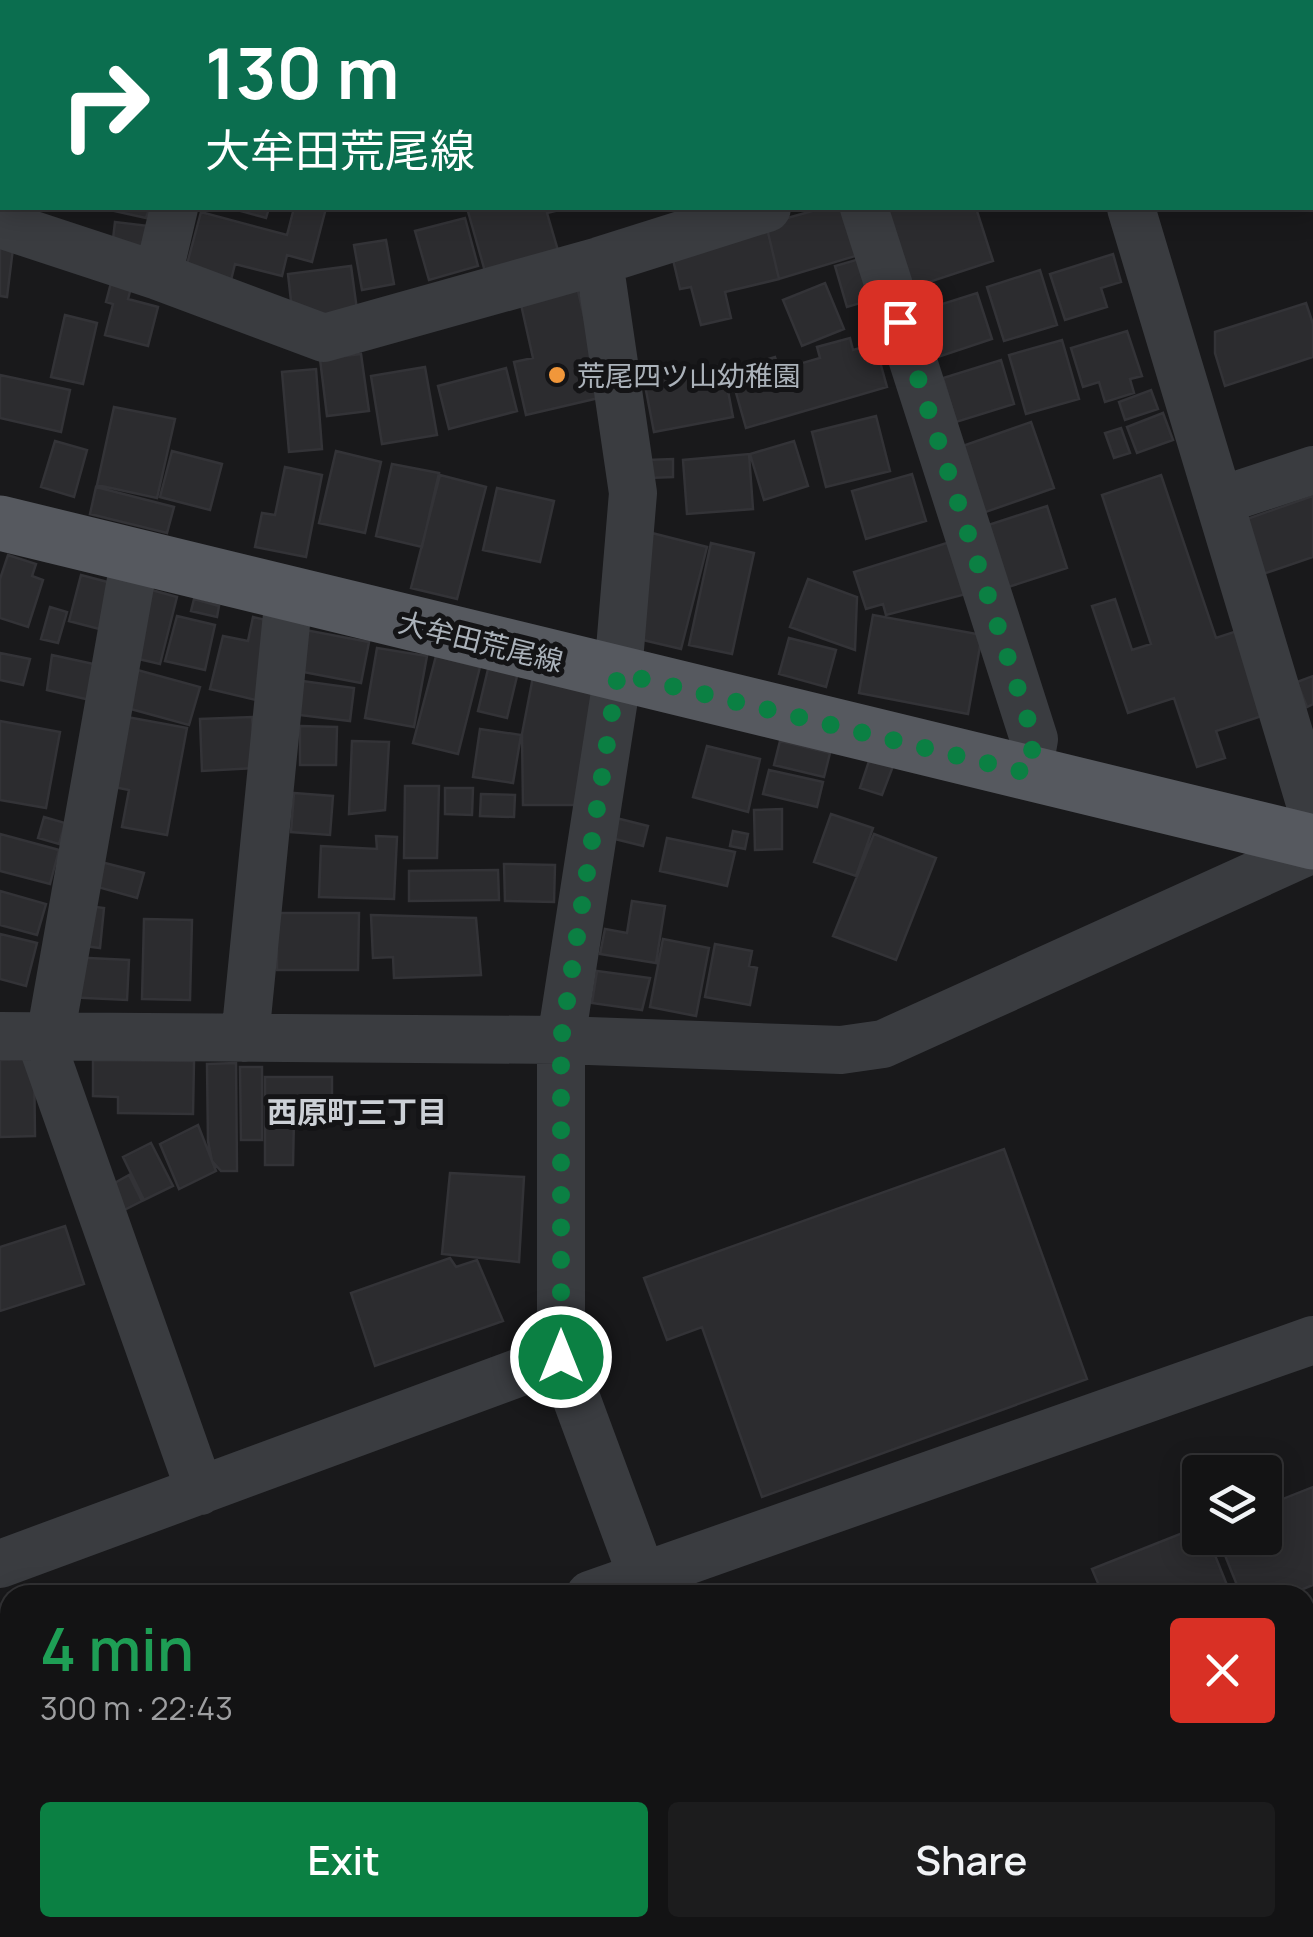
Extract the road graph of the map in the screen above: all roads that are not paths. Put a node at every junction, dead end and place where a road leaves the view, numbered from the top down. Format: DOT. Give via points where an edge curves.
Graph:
graph roads {
  1 [pos="174,210"];
  2 [pos="761,210"];
  3 [pos="865,210"];
  4 [pos="1132,210"];
  5 [pos="0,224"];
  6 [pos="599,261"];
  7 [pos="158,276"];
  8 [pos="1313,470"];
  9 [pos="1220,502"];
  10 [pos="0,523"];
  11 [pos="136,557"];
  12 [pos="289,594"];
  13 [pos="618,673"];
  14 [pos="1028,773"];
  15 [pos="1313,813"];
  16 [pos="1313,845"];
  17 [pos="30,1037"];
  18 [pos="245,1038"];
  19 [pos="561,1040"];
  20 [pos="1313,1340"];
  21 [pos="561,1357"];
  22 [pos="200,1491"];
  23 [pos="0,1564"];
  24 [pos="642,1576"];
  25 [pos="617,1585"];
  1 -- 7 [label="street"];
  2 -- 6 [label="street"];
  3 -- 14 [label="street" via="1034,739"];
  4 -- 9 [label="street"];
  5 -- 7 [label="street"];
  6 -- 7 [label="street" via="324,338"];
  6 -- 13 [label="street" via="633,493"];
  8 -- 9 [label="street"];
  9 -- 15 [label="street"];
  10 -- 11 [label="main road, 大牟田荒尾線"];
  11 -- 12 [label="main road, 大牟田荒尾線"];
  11 -- 17 [label="street"];
  12 -- 13 [label="main road, 大牟田荒尾線"];
  12 -- 18 [label="street"];
  13 -- 14 [label="main road, 大牟田荒尾線"];
  13 -- 19 [label="street"];
  14 -- 16 [label="main road, 大牟田荒尾線"];
  16 -- 19 [label="street" via="883,1044 841,1050"];
  17 -- 18 [label="street"];
  17 -- 22 [label="street"];
  18 -- 19 [label="street"];
  19 -- 21 [label="street"];
  20 -- 24 [label="street"];
  21 -- 22 [label="street"];
  21 -- 24 [label="street"];
  22 -- 23 [label="street"];
  24 -- 25 [label="street"];
}
